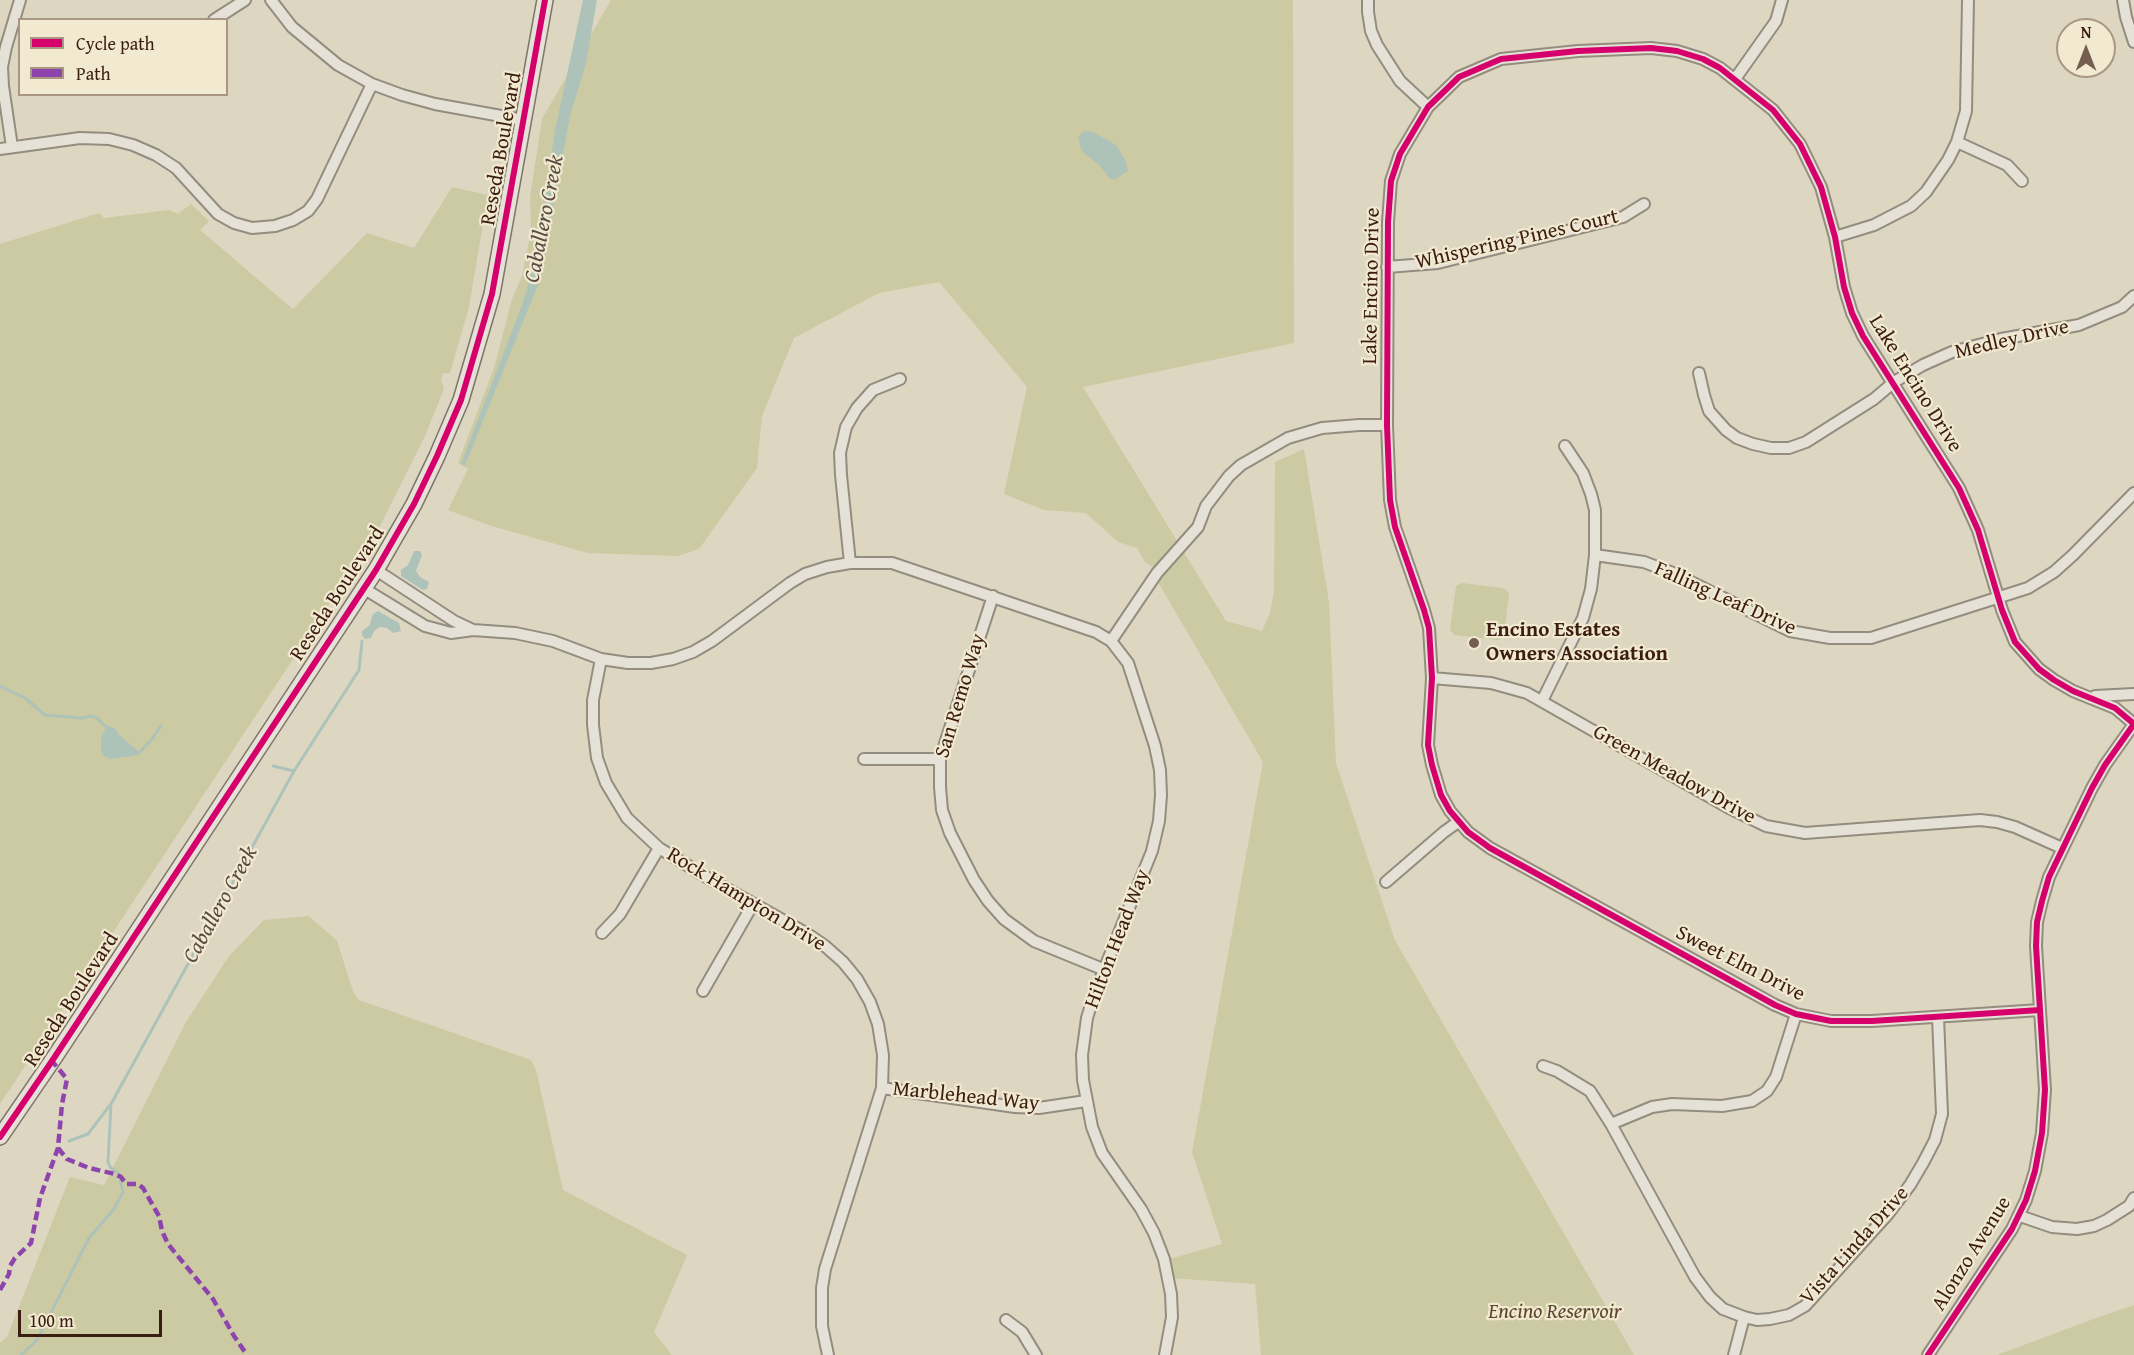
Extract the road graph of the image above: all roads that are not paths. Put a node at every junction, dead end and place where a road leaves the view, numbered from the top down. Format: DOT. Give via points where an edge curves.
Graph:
graph roads {
  1 [pos="20,0"];
  2 [pos="244,0"];
  3 [pos="271,0"];
  4 [pos="545,0"];
  5 [pos="1368,0"];
  6 [pos="1782,0"];
  7 [pos="1968,0"];
  8 [pos="2123,0"];
  9 [pos="217,18"];
  10 [pos="2134,42"];
  11 [pos="1735,79"];
  12 [pos="372,84"];
  13 [pos="1428,107"];
  14 [pos="523,120"];
  15 [pos="1957,141"];
  16 [pos="12,147"];
  17 [pos="0,149"];
  18 [pos="2022,181"];
  19 [pos="1644,204"];
  20 [pos="1835,237"];
  21 [pos="1387,267"];
  22 [pos="2134,296"];
  23 [pos="1700,373"];
  24 [pos="900,379"];
  25 [pos="1894,382"];
  26 [pos="1387,425"];
  27 [pos="1565,446"];
  28 [pos="2134,493"];
  29 [pos="1595,555"];
  30 [pos="850,563"];
  31 [pos="376,570"];
  32 [pos="363,588"];
  33 [pos="993,596"];
  34 [pos="1998,598"];
  35 [pos="473,630"];
  36 [pos="1111,641"];
  37 [pos="602,659"];
  38 [pos="1432,678"];
  39 [pos="2134,694"];
  40 [pos="2086,695"];
  41 [pos="1542,701"];
  42 [pos="2134,724"];
  43 [pos="864,759"];
  44 [pos="940,759"];
  45 [pos="1458,822"];
  46 [pos="659,848"];
  47 [pos="2062,848"];
  48 [pos="1386,882"];
  49 [pos="753,904"];
  50 [pos="602,933"];
  51 [pos="1104,970"];
  52 [pos="703,991"];
  53 [pos="2040,1010"];
  54 [pos="1796,1014"];
  55 [pos="1938,1017"];
  56 [pos="1543,1066"];
  57 [pos="882,1088"];
  58 [pos="1086,1101"];
  59 [pos="1611,1124"];
  60 [pos="0,1137"];
  61 [pos="2134,1198"];
  62 [pos="2020,1216"];
  63 [pos="1744,1317"];
  64 [pos="1006,1320"];
  65 [pos="828,1355"];
  66 [pos="1036,1355"];
  67 [pos="1165,1355"];
  68 [pos="1734,1355"];
  69 [pos="1928,1355"];
  1 -- 16 [label="street" via="3,67"];
  2 -- 9 [label="street"];
  3 -- 12 [label="street" via="292,27 338,65"];
  4 -- 14 [label="main road, Reseda Boulevard"];
  5 -- 13 [label="street" via="1371,31 1377,45 1400,81"];
  6 -- 11 [label="street" via="1776,21"];
  7 -- 15 [label="street" via="1966,111"];
  8 -- 10 [label="street"];
  11 -- 13 [label="street, Lake Encino Drive" via="1711,64 1677,51 1578,51 1501,59 1459,77"];
  11 -- 20 [label="street, Lake Encino Drive" via="1773,110 1800,144 1821,187"];
  12 -- 14 [label="street" via="435,104"];
  12 -- 16 [label="street" via="317,199 308,211 275,226 252,228 218,214 176,168 133,145 80,138"];
  13 -- 21 [label="street, Lake Encino Drive" via="1400,154 1391,182"];
  14 -- 31 [label="main road, Reseda Boulevard" via="492,294 464,389 414,504"];
  15 -- 18 [label="street" via="2007,165"];
  15 -- 20 [label="street" via="1932,184 1911,207 1874,225"];
  16 -- 17 [label="street"];
  19 -- 21 [label="street, Whispering Pines Court" via="1623,218 1438,263"];
  20 -- 25 [label="street, Lake Encino Drive" via="1852,313"];
  21 -- 26 [label="street, Lake Encino Drive"];
  22 -- 25 [label="street, Medley Drive" via="2122,307 2079,326 1963,349"];
  23 -- 25 [label="street, Medley Drive" via="1709,411 1726,430 1737,438 1771,448 1789,448 1806,442"];
  24 -- 30 [label="street" via="873,390 846,427 840,453"];
  25 -- 34 [label="street, Lake Encino Drive" via="1959,488 1978,530"];
  26 -- 36 [label="street" via="1322,428 1288,438 1229,476 1206,506 1198,527 1157,573"];
  26 -- 38 [label="street, Lake Encino Drive" via="1390,500 1400,545 1424,610"];
  27 -- 29 [label="street" via="1583,472 1591,494"];
  28 -- 34 [label="street, Falling Leaf Drive" via="2054,572 2028,588"];
  29 -- 34 [label="street, Falling Leaf Drive" via="1644,562 1790,630 1830,639 1871,638"];
  29 -- 41 [label="street" via="1583,618"];
  30 -- 33 [label="street, Hilton Head Way" via="892,563"];
  30 -- 37 [label="street, Hilton Head Way" via="805,574 693,652 651,663"];
  31 -- 32 [label="main road, Reseda Boulevard"];
  31 -- 35 [label="street"];
  32 -- 35 [label="street, Hilton Head Way" via="425,626 451,633"];
  32 -- 60 [label="main road, Reseda Boulevard"];
  33 -- 36 [label="street, Hilton Head Way"];
  33 -- 44 [label="street, San Remo Way"];
  34 -- 40 [label="street, Lake Encino Drive" via="2015,642 2027,657 2054,680"];
  35 -- 37 [label="street, Hilton Head Way" via="553,641"];
  36 -- 51 [label="street, Hilton Head Way" via="1128,663 1155,746 1161,795 1152,850"];
  37 -- 46 [label="street, Rock Hampton Drive" via="594,700 597,758 616,802 636,828"];
  38 -- 41 [label="street, Green Meadow Drive" via="1491,683"];
  38 -- 45 [label="street, Lake Encino Drive" via="1428,720 1431,765"];
  39 -- 40 [label="street, Lake Encino Drive"];
  40 -- 42 [label="street, Lake Encino Drive" via="2115,708"];
  41 -- 47 [label="street, Green Meadow Drive" via="1766,826 1805,833 1980,820 2015,828"];
  42 -- 47 [label="street, Alonzo Avenue" via="2100,772"];
  43 -- 44 [label="street"];
  44 -- 51 [label="street, San Remo Way" via="942,810 962,857 988,901 1004,919 1034,941"];
  45 -- 48 [label="street"];
  45 -- 54 [label="street, Sweet Elm Drive" via="1490,848"];
  46 -- 49 [label="street, Rock Hampton Drive"];
  46 -- 50 [label="street" via="621,914"];
  47 -- 53 [label="street, Alonzo Avenue" via="2037,922"];
  49 -- 52 [label="street"];
  49 -- 57 [label="street, Rock Hampton Drive" via="825,946 857,979 878,1024 883,1055"];
  51 -- 58 [label="street, Hilton Head Way" via="1084,1034 1082,1071"];
  53 -- 55 [label="street, Sweet Elm Drive"];
  53 -- 62 [label="street, Alonzo Avenue" via="2045,1090 2042,1132 2035,1171"];
  54 -- 55 [label="street, Sweet Elm Drive" via="1831,1021"];
  54 -- 59 [label="street" via="1776,1077 1767,1091 1752,1101 1722,1106 1652,1107"];
  55 -- 63 [label="street, Vista Linda Drive" via="1942,1114 1935,1140 1910,1185 1805,1306 1770,1319"];
  56 -- 59 [label="street, Vista Linda Drive" via="1590,1091"];
  57 -- 58 [label="street, Marblehead Way" via="1015,1107 1039,1108"];
  57 -- 65 [label="street, Rock Hampton Drive" via="822,1288 822,1326"];
  58 -- 67 [label="street, Hilton Head Way" via="1102,1153 1141,1209 1164,1259 1172,1317"];
  59 -- 63 [label="street, Vista Linda Drive" via="1699,1283 1723,1309"];
  61 -- 62 [label="street" via="2107,1220 2077,1229 2052,1227"];
  62 -- 69 [label="street, Alonzo Avenue"];
  63 -- 68 [label="street"];
  64 -- 66 [label="street" via="1022,1332"];
}
